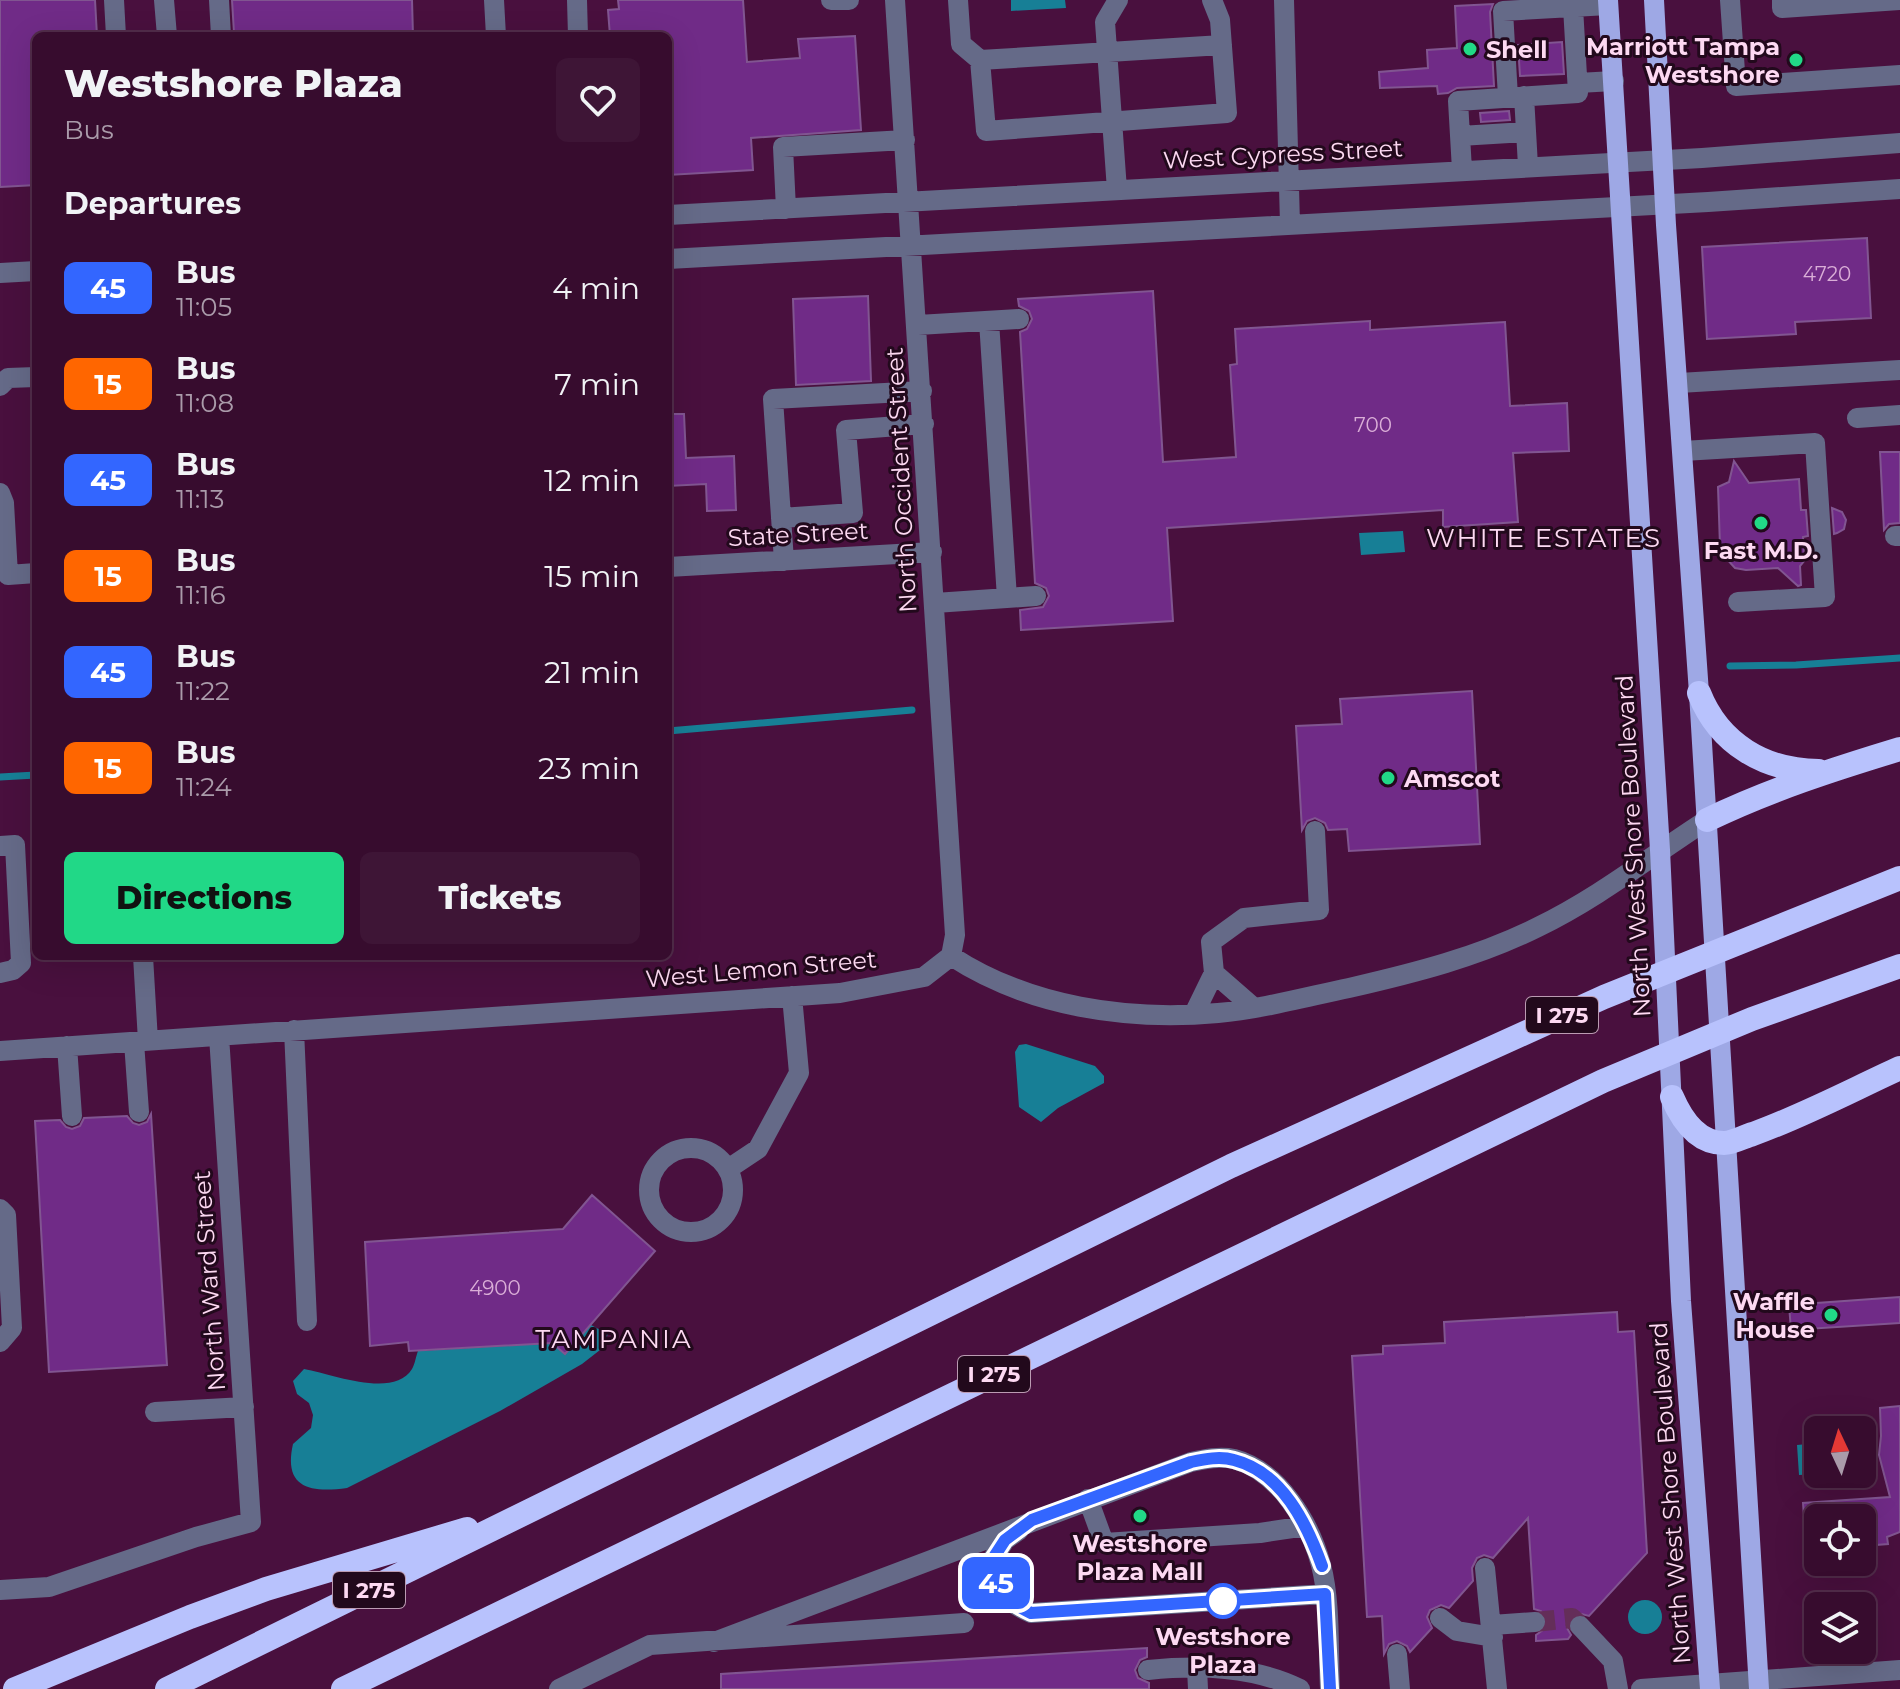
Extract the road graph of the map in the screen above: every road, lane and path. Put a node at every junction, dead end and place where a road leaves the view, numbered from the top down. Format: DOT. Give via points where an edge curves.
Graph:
graph roads {
  1 [pos="114,0"];
  2 [pos="164,0"];
  3 [pos="219,0"];
  4 [pos="494,0"];
  5 [pos="577,0"];
  6 [pos="831,0"];
  7 [pos="849,0"];
  8 [pos="895,0"];
  9 [pos="958,0"];
  10 [pos="1118,0"];
  11 [pos="1212,0"];
  12 [pos="1284,0"];
  13 [pos="1654,0"];
  14 [pos="1730,0"];
  15 [pos="1782,0"];
  16 [pos="1900,0"];
  17 [pos="1608,2"];
  18 [pos="1573,7"];
  19 [pos="116,32"];
  20 [pos="167,32"];
  21 [pos="221,32"];
  22 [pos="496,32"];
  23 [pos="578,32"];
  24 [pos="1222,45"];
  25 [pos="1108,52"];
  26 [pos="980,60"];
  27 [pos="1900,75"];
  28 [pos="1614,81"];
  29 [pos="1578,83"];
  30 [pos="1516,97"];
  31 [pos="1112,124"];
  32 [pos="1526,132"];
  33 [pos="1460,136"];
  34 [pos="905,140"];
  35 [pos="1900,143"];
  36 [pos="1664,159"];
  37 [pos="1619,161"];
  38 [pos="1528,166"];
  39 [pos="1462,170"];
  40 [pos="1289,180"];
  41 [pos="1900,189"];
  42 [pos="1117,190"];
  43 [pos="909,202"];
  44 [pos="1666,204"];
  45 [pos="1622,206"];
  46 [pos="786,209"];
  47 [pos="672,215"];
  48 [pos="1290,224"];
  49 [pos="912,244"];
  50 [pos="672,259"];
  51 [pos="32,271"];
  52 [pos="0,273"];
  53 [pos="1019,319"];
  54 [pos="989,321"];
  55 [pos="918,325"];
  56 [pos="1900,370"];
  57 [pos="32,377"];
  58 [pos="1679,383"];
  59 [pos="0,386"];
  60 [pos="922,391"];
  61 [pos="1900,415"];
  62 [pos="1857,418"];
  63 [pos="924,424"];
  64 [pos="1683,451"];
  65 [pos="0,493"];
  66 [pos="781,518"];
  67 [pos="932,552"];
  68 [pos="784,561"];
  69 [pos="672,567"];
  70 [pos="32,573"];
  71 [pos="1036,596"];
  72 [pos="1007,598"];
  73 [pos="1738,602"];
  74 [pos="935,603"];
  75 [pos="1699,693"];
  76 [pos="1900,749"];
  77 [pos="1825,771"];
  78 [pos="1707,820"];
  79 [pos="1315,831"];
  80 [pos="0,846"];
  81 [pos="1660,850"];
  82 [pos="1900,878"];
  83 [pos="9,909"];
  84 [pos="951,956"];
  85 [pos="143,960"];
  86 [pos="1900,966"];
  87 [pos="0,973"];
  88 [pos="1214,973"];
  89 [pos="792,996"];
  90 [pos="1253,1007"];
  91 [pos="1194,1014"];
  92 [pos="294,1030"];
  93 [pos="219,1036"];
  94 [pos="141,1041"];
  95 [pos="67,1046"];
  96 [pos="0,1051"];
  97 [pos="1900,1068"];
  98 [pos="1672,1097"];
  99 [pos="139,1112"];
  100 [pos="72,1116"];
  101 [pos="1725,1143"];
  102 [pos="728,1169"];
  103 [pos="0,1209"];
  104 [pos="307,1321"];
  105 [pos="0,1342"];
  106 [pos="244,1407"];
  107 [pos="155,1412"];
  108 [pos="571,1490"];
  109 [pos="1088,1499"];
  110 [pos="1032,1520"];
  111 [pos="1306,1526"];
  112 [pos="1485,1568"];
  113 [pos="0,1590"];
  114 [pos="1325,1594"];
  115 [pos="1440,1618"];
  116 [pos="1535,1622"];
  117 [pos="964,1623"];
  118 [pos="1580,1626"];
  119 [pos="1492,1631"];
  120 [pos="714,1642"];
  121 [pos="1397,1654"];
  122 [pos="1197,1668"];
  123 [pos="1148,1670"];
  124 [pos="1900,1670"];
  125 [pos="1758,1684"];
  126 [pos="1710,1686"];
  127 [pos="15,1689"];
  128 [pos="167,1689"];
  129 [pos="343,1689"];
  130 [pos="559,1689"];
  131 [pos="1198,1689"];
  132 [pos="1300,1689"];
  133 [pos="1330,1689"];
  134 [pos="1400,1689"];
  135 [pos="1497,1689"];
  136 [pos="1618,1689"];
  137 [pos="1641,1689"];
  1 -- 19 [label="street"];
  2 -- 20 [label="street"];
  3 -- 21 [label="street"];
  4 -- 22 [label="street"];
  5 -- 23 [label="street"];
  6 -- 7 [label="street"];
  8 -- 34 [label="street, North Occident Street"];
  9 -- 26 [label="street" via="961,44"];
  10 -- 25 [label="street" via="1105,22"];
  11 -- 24 [label="street"];
  12 -- 40 [label="street"];
  13 -- 36 [label="main road"];
  14 -- 27 [label="street" via="1736,86"];
  15 -- 16 [label="street" via="1782,8"];
  17 -- 18 [label="street"];
  17 -- 28 [label="main road, North West Shore Boulevard"];
  18 -- 29 [label="street"];
  18 -- 30 [label="street" via="1503,11"];
  24 -- 25 [label="street"];
  24 -- 31 [label="street" via="1227,113"];
  25 -- 26 [label="street"];
  25 -- 31 [label="street"];
  26 -- 31 [label="street" via="986,131"];
  28 -- 29 [label="street"];
  28 -- 37 [label="main road, North West Shore Boulevard"];
  29 -- 30 [label="street" via="1578,93"];
  30 -- 32 [label="street"];
  30 -- 33 [label="street" via="1458,101"];
  31 -- 42 [label="street"];
  32 -- 33 [label="street"];
  32 -- 38 [label="street"];
  33 -- 39 [label="street"];
  34 -- 43 [label="street, North Occident Street"];
  34 -- 46 [label="street" via="783,147"];
  35 -- 36 [label="street, West Cypress Street"];
  36 -- 37 [label="street, West Cypress Street"];
  36 -- 44 [label="main road"];
  37 -- 38 [label="street, West Cypress Street"];
  37 -- 45 [label="main road, North West Shore Boulevard"];
  38 -- 39 [label="street, West Cypress Street"];
  39 -- 40 [label="street, West Cypress Street"];
  40 -- 42 [label="street, West Cypress Street"];
  40 -- 48 [label="street"];
  41 -- 44 [label="street"];
  42 -- 43 [label="street, West Cypress Street"];
  43 -- 46 [label="street, West Cypress Street"];
  43 -- 49 [label="street, North Occident Street"];
  44 -- 45 [label="street"];
  44 -- 58 [label="main road"];
  45 -- 48 [label="street"];
  45 -- 81 [label="main road, North West Shore Boulevard"];
  46 -- 47 [label="street, West Cypress Street"];
  48 -- 49 [label="street"];
  49 -- 50 [label="street"];
  49 -- 55 [label="street, North Occident Street"];
  51 -- 52 [label="street"];
  53 -- 54 [label="street"];
  54 -- 55 [label="street"];
  54 -- 72 [label="street"];
  55 -- 60 [label="street, North Occident Street"];
  56 -- 58 [label="street"];
  57 -- 59 [label="street" via="8,378"];
  58 -- 64 [label="main road"];
  60 -- 63 [label="street, North Occident Street"];
  60 -- 66 [label="street" via="773,399"];
  61 -- 62 [label="street"];
  63 -- 66 [label="street" via="846,430 853,513"];
  63 -- 67 [label="street, North Occident Street"];
  64 -- 73 [label="street" via="1815,443 1825,597"];
  64 -- 75 [label="main road"];
  65 -- 70 [label="street" via="8,575"];
  66 -- 68 [label="street"];
  67 -- 68 [label="street, State Street"];
  67 -- 74 [label="street, North Occident Street"];
  68 -- 69 [label="street, State Street"];
  71 -- 72 [label="street"];
  72 -- 74 [label="street"];
  74 -- 84 [label="street, North Occident Street" via="955,935"];
  75 -- 77 [label="highway" via="1715,724 1742,750 1785,768"];
  75 -- 78 [label="main road"];
  76 -- 77 [label="highway"];
  77 -- 78 [label="highway"];
  78 -- 81 [label="street"];
  78 -- 101 [label="main road"];
  79 -- 88 [label="street" via="1319,910 1244,918 1211,942"];
  80 -- 83 [label="street" via="15,845"];
  81 -- 90 [label="street" via="1574,908 1505,943 1403,976"];
  81 -- 98 [label="main road, North West Shore Boulevard"];
  82 -- 108 [label="highway, I 275" via="1604,997 1231,1166"];
  83 -- 87 [label="street" via="21,963"];
  84 -- 89 [label="street, West Lemon Street" via="924,977"];
  84 -- 91 [label="street" via="1011,988 1061,1003 1113,1012"];
  85 -- 94 [label="street"];
  86 -- 129 [label="highway, I 275" via="1603,1081"];
  88 -- 90 [label="street"];
  88 -- 91 [label="street"];
  89 -- 92 [label="street, West Lemon Street"];
  89 -- 102 [label="street" via="799,1073 758,1149"];
  90 -- 91 [label="street"];
  92 -- 93 [label="street, West Lemon Street"];
  92 -- 104 [label="street"];
  93 -- 94 [label="street, West Lemon Street"];
  93 -- 106 [label="street, North Ward Street"];
  94 -- 95 [label="street, West Lemon Street"];
  94 -- 99 [label="street"];
  95 -- 96 [label="street, West Lemon Street"];
  95 -- 100 [label="street"];
  97 -- 101 [label="highway"];
  98 -- 101 [label="highway" via="1690,1128"];
  98 -- 126 [label="main road, North West Shore Boulevard" via="1681,1301"];
  101 -- 125 [label="main road"];
  102 -- 102 [label="street" via="707,1151 679,1150 656,1167 650,1180 653,1208 672,1227 711,1227 729,1208 733,1181"];
  103 -- 105 [label="street" via="6,1215 12,1328"];
  106 -- 107 [label="street"];
  106 -- 113 [label="street, North Ward Street" via="251,1522 49,1587"];
  108 -- 127 [label="highway" via="462,1531 266,1589"];
  108 -- 128 [label="highway, I 275"];
  109 -- 110 [label="street"];
  109 -- 111 [label="street" via="1104,1543"];
  109 -- 111 [label="street" via="1191,1462 1233,1459 1269,1478"];
  110 -- 114 [label="street" via="1005,1540 992,1560 997,1588 1010,1603 1031,1613"];
  110 -- 120 [label="street"];
  111 -- 114 [label="street" via="1322,1566"];
  112 -- 119 [label="street"];
  114 -- 133 [label="street"];
  115 -- 119 [label="street" via="1457,1631"];
  116 -- 119 [label="street"];
  117 -- 120 [label="street"];
  118 -- 136 [label="street" via="1613,1661"];
  119 -- 135 [label="street"];
  120 -- 130 [label="street" via="650,1645"];
  121 -- 134 [label="street"];
  122 -- 123 [label="street"];
  122 -- 131 [label="street"];
  122 -- 132 [label="street" via="1231,1668"];
  124 -- 125 [label="street"];
  125 -- 126 [label="street"];
  126 -- 137 [label="street"];
}
